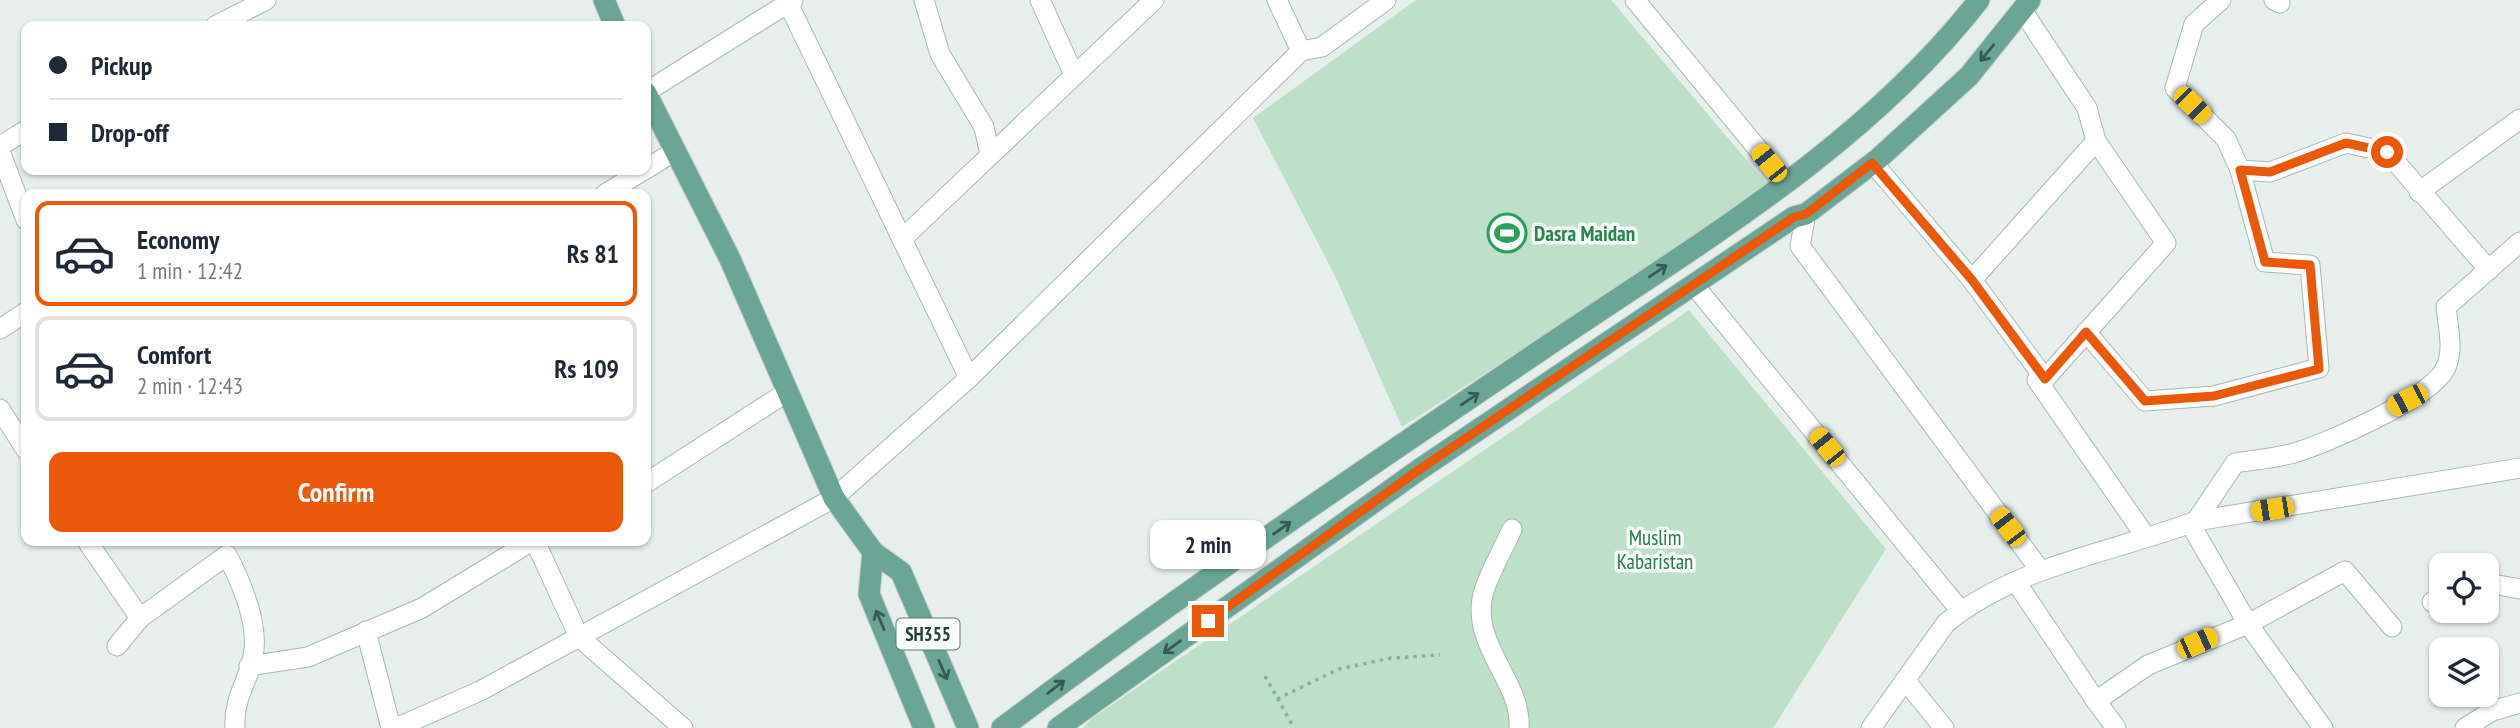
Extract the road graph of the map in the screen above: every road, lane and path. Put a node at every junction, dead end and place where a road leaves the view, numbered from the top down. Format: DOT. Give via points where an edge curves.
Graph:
graph roads {
  1 [pos="265,0"];
  2 [pos="604,0"];
  3 [pos="923,0"];
  4 [pos="1040,0"];
  5 [pos="1277,0"];
  6 [pos="1386,0"];
  7 [pos="1635,0"];
  8 [pos="1979,0"];
  9 [pos="2221,0"];
  10 [pos="2274,0"];
  11 [pos="2280,0"];
  12 [pos="790,2"];
  13 [pos="2022,3"];
  14 [pos="1145,4"];
  15 [pos="225,21"];
  16 [pos="613,21"];
  17 [pos="1301,51"];
  18 [pos="1074,75"];
  19 [pos="651,90"];
  20 [pos="651,103"];
  21 [pos="2520,119"];
  22 [pos="21,133"];
  23 [pos="2096,141"];
  24 [pos="0,148"];
  25 [pos="675,150"];
  26 [pos="990,155"];
  27 [pos="1872,163"];
  28 [pos="651,165"];
  29 [pos="2240,170"];
  30 [pos="635,175"];
  31 [pos="1786,183"];
  32 [pos="613,189"];
  33 [pos="2420,192"];
  34 [pos="21,206"];
  35 [pos="1806,214"];
  36 [pos="902,239"];
  37 [pos="2520,242"];
  38 [pos="2489,270"];
  39 [pos="1972,280"];
  40 [pos="1693,284"];
  41 [pos="21,315"];
  42 [pos="0,329"];
  43 [pos="2086,332"];
  44 [pos="969,378"];
  45 [pos="2045,379"];
  46 [pos="787,392"];
  47 [pos="0,409"];
  48 [pos="21,442"];
  49 [pos="2520,468"];
  50 [pos="651,479"];
  51 [pos="1337,490"];
  52 [pos="834,498"];
  53 [pos="1357,514"];
  54 [pos="2196,521"];
  55 [pos="1512,529"];
  56 [pos="2146,537"];
  57 [pos="90,546"];
  58 [pos="525,546"];
  59 [pos="535,546"];
  60 [pos="223,548"];
  61 [pos="873,552"];
  62 [pos="2040,570"];
  63 [pos="2016,583"];
  64 [pos="2499,585"];
  65 [pos="2520,589"];
  66 [pos="1961,610"];
  67 [pos="140,618"];
  68 [pos="2248,624"];
  69 [pos="2392,627"];
  70 [pos="366,631"];
  71 [pos="579,637"];
  72 [pos="117,646"];
  73 [pos="1440,655"];
  74 [pos="249,666"];
  75 [pos="1265,676"];
  76 [pos="1905,680"];
  77 [pos="1277,699"];
  78 [pos="2096,701"];
  79 [pos="2520,703"];
  80 [pos="235,728"];
  81 [pos="393,728"];
  82 [pos="683,728"];
  83 [pos="924,728"];
  84 [pos="968,728"];
  85 [pos="1002,728"];
  86 [pos="1058,728"];
  87 [pos="1294,728"];
  88 [pos="1519,728"];
  89 [pos="1871,728"];
  90 [pos="1944,728"];
  91 [pos="2116,728"];
  92 [pos="2323,728"];
  93 [pos="2465,728"];
  1 -- 15 [label="street"];
  2 -- 16 [label="main road"];
  3 -- 26 [label="street" via="940,54 984,127"];
  4 -- 18 [label="street"];
  5 -- 17 [label="street"];
  6 -- 17 [label="street" via="1322,47"];
  7 -- 31 [label="street"];
  8 -- 31 [label="main road" via="1879,107"];
  9 -- 29 [label="street" via="2194,24 2175,88 2226,139"];
  10 -- 11 [label="street" via="2280,4"];
  12 -- 19 [label="street"];
  12 -- 36 [label="street"];
  13 -- 23 [label="street" via="2087,107"];
  13 -- 27 [label="main road, one-way" via="1969,76"];
  14 -- 18 [label="street"];
  17 -- 44 [label="street"];
  18 -- 26 [label="street"];
  20 -- 25 [label="main road"];
  21 -- 33 [label="street"];
  22 -- 24 [label="street"];
  23 -- 39 [label="street"];
  23 -- 43 [label="street" via="2166,243"];
  24 -- 34 [label="street"];
  25 -- 28 [label="street"];
  25 -- 46 [label="main road" via="730,259"];
  26 -- 36 [label="street"];
  27 -- 35 [label="main road"];
  27 -- 39 [label="street"];
  29 -- 33 [label="street" via="2270,172 2346,143 2387,152"];
  29 -- 43 [label="street" via="2265,262 2310,265 2319,369 2214,396 2145,401"];
  30 -- 32 [label="street"];
  31 -- 35 [label="main road"];
  51 -- 31 [label="main road, one-way"];
  33 -- 38 [label="street"];
  35 -- 40 [label="main road" via="1794,217"];
  35 -- 62 [label="street" via="1800,246"];
  36 -- 44 [label="street"];
  37 -- 38 [label="street"];
  38 -- 54 [label="street" via="2446,307 2450,350 2444,371 2425,391 2342,436 2294,453 2235,463"];
  39 -- 45 [label="street"];
  40 -- 53 [label="main road"];
  40 -- 66 [label="street"];
  41 -- 42 [label="street"];
  43 -- 45 [label="street"];
  44 -- 52 [label="street"];
  45 -- 56 [label="street" via="2037,380"];
  46 -- 50 [label="street"];
  46 -- 52 [label="main road"];
  47 -- 48 [label="street"];
  49 -- 54 [label="street"];
  51 -- 53 [label="main road"];
  85 -- 51 [label="main road, one-way" via="1107,649"];
  52 -- 61 [label="main road"];
  52 -- 71 [label="street"];
  53 -- 86 [label="main road, one-way"];
  54 -- 56 [label="street"];
  54 -- 68 [label="street" via="2192,527"];
  55 -- 88 [label="street" via="1482,599 1486,642 1520,711"];
  56 -- 62 [label="street"];
  57 -- 67 [label="street"];
  58 -- 70 [label="street" via="422,608"];
  59 -- 71 [label="street"];
  60 -- 67 [label="street"];
  60 -- 74 [label="street" via="245,590 254,649"];
  83 -- 61 [label="main road, SH355, one-way" via="869,594"];
  61 -- 84 [label="main road, SH355, one-way" via="901,572"];
  62 -- 63 [label="street"];
  63 -- 66 [label="street"];
  63 -- 78 [label="street"];
  64 -- 65 [label="street"];
  66 -- 76 [label="street" via="1945,622"];
  67 -- 72 [label="street"];
  68 -- 69 [label="street" via="2345,571"];
  68 -- 78 [label="street" via="2148,665"];
  68 -- 92 [label="street"];
  70 -- 74 [label="street" via="308,657"];
  70 -- 81 [label="street"];
  71 -- 81 [label="street" via="480,691"];
  71 -- 82 [label="street"];
  73 -- 77 [label="path" via="1391,658 1339,669"];
  74 -- 80 [label="street" via="234,708"];
  75 -- 77 [label="path"];
  76 -- 89 [label="street"];
  76 -- 90 [label="street"];
  77 -- 87 [label="path"];
  78 -- 91 [label="street"];
  79 -- 93 [label="street" via="2492,711"];
}
